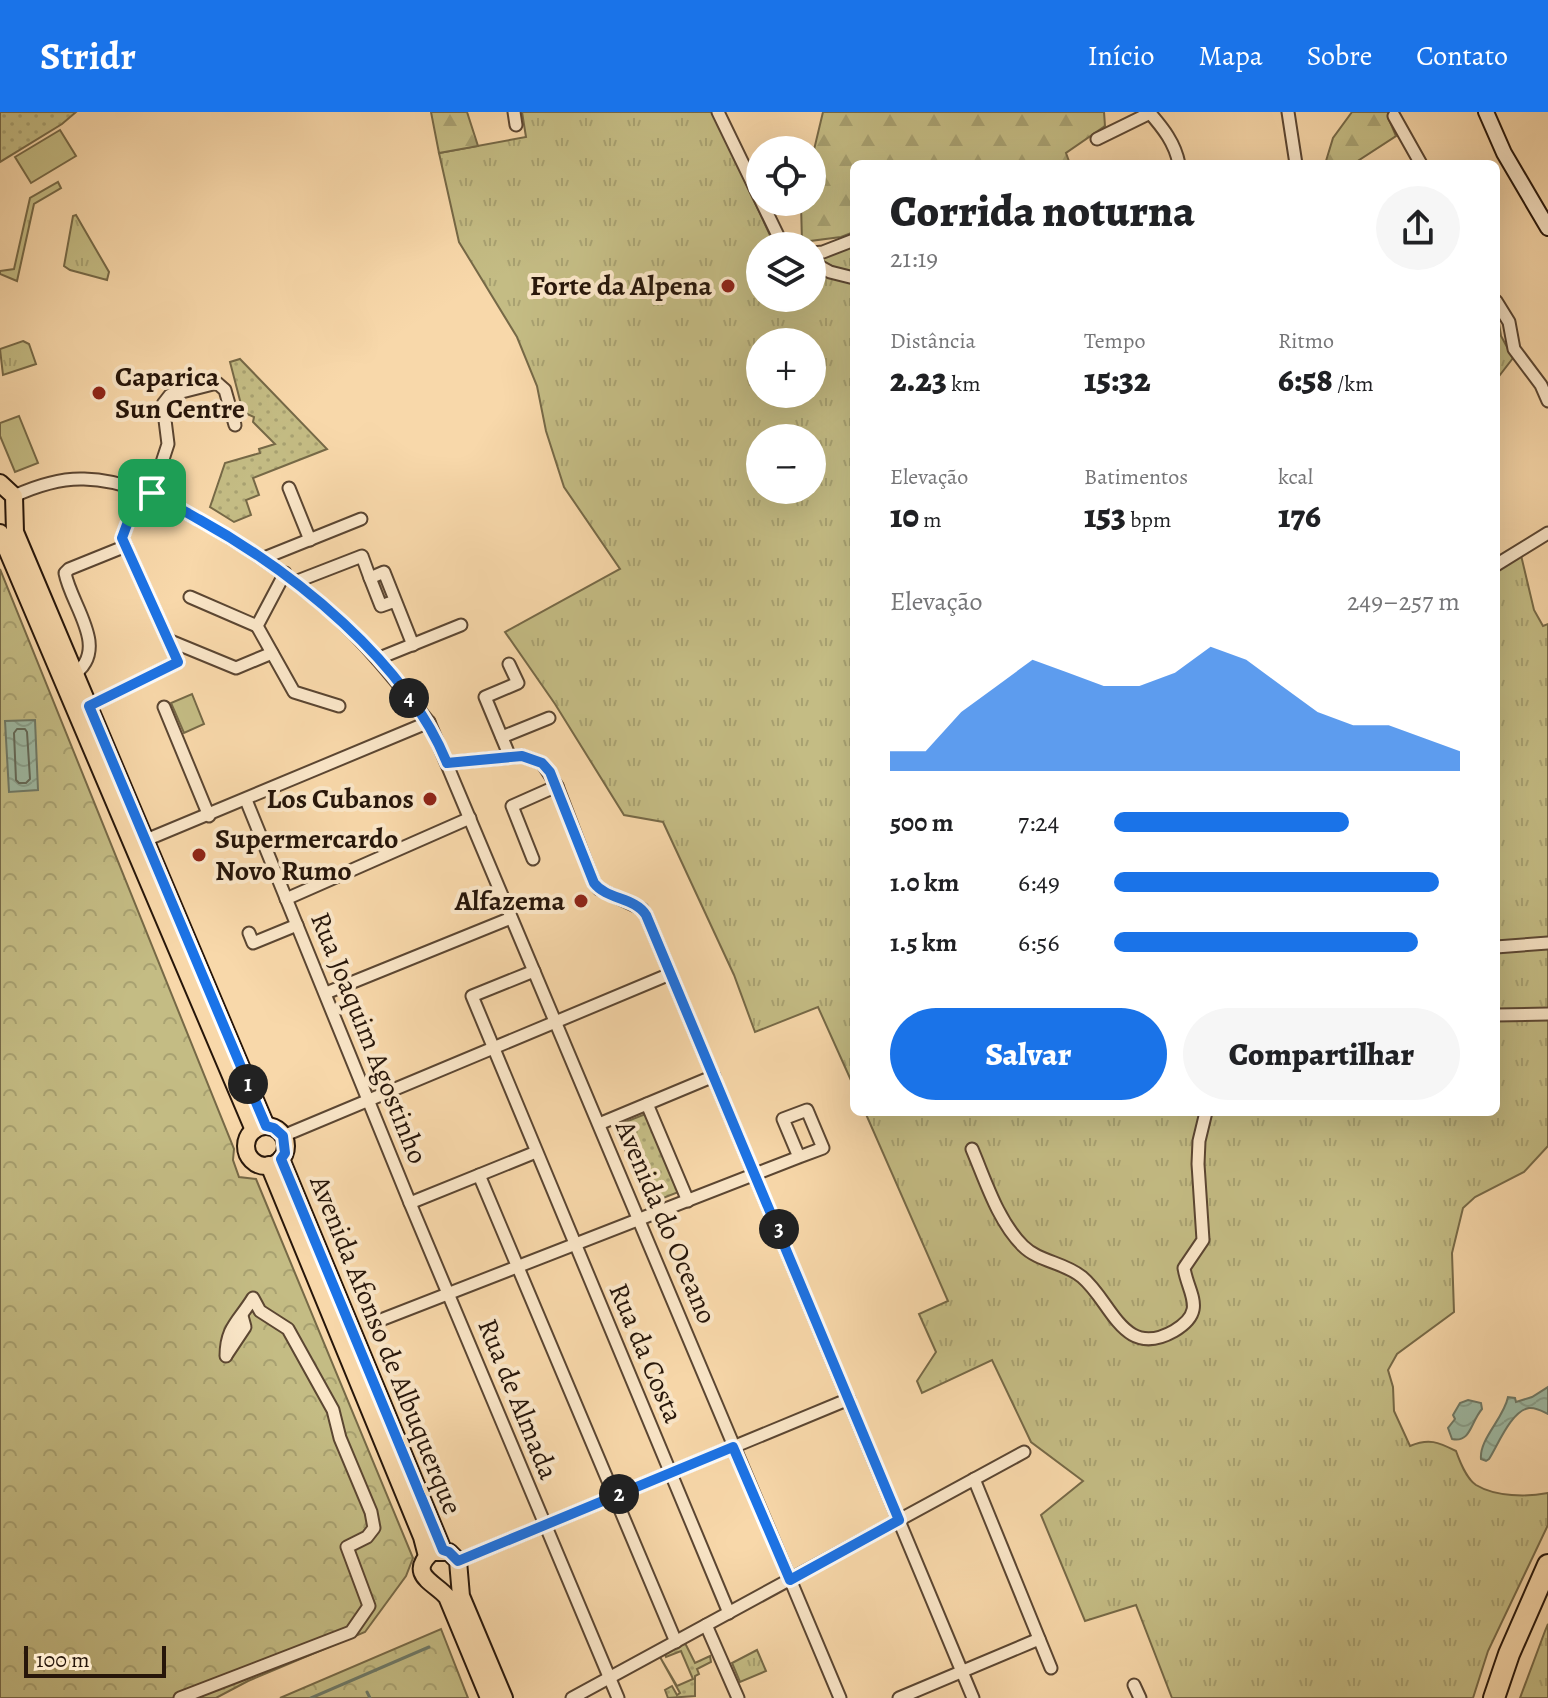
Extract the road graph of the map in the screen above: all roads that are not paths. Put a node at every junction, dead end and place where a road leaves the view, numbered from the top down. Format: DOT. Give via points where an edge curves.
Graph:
graph roads {
  1 [pos="514,112"];
  2 [pos="718,112"];
  3 [pos="1150,112"];
  4 [pos="1288,112"];
  5 [pos="1486,112"];
  6 [pos="1394,116"];
  7 [pos="516,125"];
  8 [pos="1097,139"];
  9 [pos="1178,160"];
  10 [pos="1295,160"];
  11 [pos="1419,160"];
  12 [pos="1548,228"];
  13 [pos="774,232"];
  14 [pos="850,242"];
  15 [pos="826,251"];
  16 [pos="826,270"];
  17 [pos="850,277"];
  18 [pos="1500,309"];
  19 [pos="1548,401"];
  20 [pos="235,425"];
  21 [pos="289,488"];
  22 [pos="146,491"];
  23 [pos="7,492"];
  24 [pos="361,519"];
  25 [pos="0,523"];
  26 [pos="0,533"];
  27 [pos="1548,533"];
  28 [pos="310,540"];
  29 [pos="126,546"];
  30 [pos="264,558"];
  31 [pos="1500,563"];
  32 [pos="285,573"];
  33 [pos="295,582"];
  34 [pos="190,597"];
  35 [pos="461,625"];
  36 [pos="257,626"];
  37 [pos="168,640"];
  38 [pos="413,645"];
  39 [pos="272,653"];
  40 [pos="377,659"];
  41 [pos="509,664"];
  42 [pos="76,673"];
  43 [pos="89,706"];
  44 [pos="339,706"];
  45 [pos="164,707"];
  46 [pos="549,718"];
  47 [pos="429,722"];
  48 [pos="502,737"];
  49 [pos="510,757"];
  50 [pos="447,763"];
  51 [pos="557,786"];
  52 [pos="246,800"];
  53 [pos="209,816"];
  54 [pos="470,818"];
  55 [pos="146,840"];
  56 [pos="533,859"];
  57 [pos="286,899"];
  58 [pos="511,918"];
  59 [pos="297,925"];
  60 [pos="249,933"];
  61 [pos="1548,943"];
  62 [pos="1500,947"];
  63 [pos="534,971"];
  64 [pos="670,974"];
  65 [pos="326,993"];
  66 [pos="1548,1014"];
  67 [pos="1500,1015"];
  68 [pos="556,1022"];
  69 [pos="494,1048"];
  70 [pos="714,1076"];
  71 [pos="370,1100"];
  72 [pos="647,1104"];
  73 [pos="1205,1116"];
  74 [pos="599,1124"];
  75 [pos="260,1128"];
  76 [pos="283,1136"];
  77 [pos="972,1149"];
  78 [pos="536,1152"];
  79 [pos="799,1157"];
  80 [pos="275,1162"];
  81 [pos="756,1174"];
  82 [pos="479,1175"];
  83 [pos="688,1201"];
  84 [pos="410,1203"];
  85 [pos="639,1220"];
  86 [pos="574,1245"];
  87 [pos="517,1267"];
  88 [pos="449,1294"];
  89 [pos="373,1323"];
  90 [pos="226,1356"];
  91 [pos="849,1399"];
  92 [pos="733,1447"];
  93 [pos="1024,1452"];
  94 [pos="670,1473"];
  95 [pos="974,1479"];
  96 [pos="616,1495"];
  97 [pos="899,1520"];
  98 [pos="544,1525"];
  99 [pos="435,1553"];
  100 [pos="1548,1565"];
  101 [pos="459,1566"];
  102 [pos="790,1580"];
  103 [pos="440,1588"];
  104 [pos="1548,1596"];
  105 [pos="729,1613"];
  106 [pos="706,1625"];
  107 [pos="1039,1639"];
  108 [pos="676,1642"];
  109 [pos="1051,1668"];
  110 [pos="962,1671"];
  111 [pos="610,1678"];
  112 [pos="1134,1685"];
  113 [pos="180,1698"];
  114 [pos="489,1698"];
  115 [pos="504,1698"];
  116 [pos="572,1698"];
  117 [pos="618,1698"];
  118 [pos="738,1698"];
  119 [pos="840,1698"];
  120 [pos="899,1698"];
  121 [pos="973,1698"];
  122 [pos="1140,1698"];
  123 [pos="1494,1698"];
  124 [pos="1508,1698"];
  1 -- 7 [label="street"];
  2 -- 13 [label="street"];
  3 -- 8 [label="street"];
  3 -- 9 [label="street"];
  4 -- 10 [label="street"];
  5 -- 12 [label="main road"];
  6 -- 11 [label="street"];
  14 -- 15 [label="street"];
  16 -- 17 [label="street"];
  18 -- 19 [label="street" via="1509,322 1514,349"];
  20 -- 22 [label="street" via="225,390 217,383 170,395 163,404 168,444"];
  21 -- 28 [label="street"];
  22 -- 23 [label="street, Avenida do Oceano" via="71,479"];
  22 -- 29 [label="street" via="122,538"];
  22 -- 30 [label="street, Avenida do Oceano"];
  23 -- 25 [label="main road" via="7,520"];
  23 -- 42 [label="main road, Avenida Afonso de Albuquerque" via="15,532"];
  24 -- 28 [label="street"];
  26 -- 75 [label="main road, Avenida Afonso de Albuquerque"];
  27 -- 31 [label="street"];
  28 -- 30 [label="street"];
  29 -- 37 [label="street"];
  29 -- 42 [label="street" via="65,573 90,644 88,659"];
  30 -- 32 [label="street, Avenida do Oceano"];
  32 -- 33 [label="street, Avenida do Oceano"];
  32 -- 36 [label="street"];
  33 -- 38 [label="street" via="362,556 370,578 384,572"];
  33 -- 40 [label="street, Avenida do Oceano"];
  34 -- 36 [label="street"];
  35 -- 38 [label="street"];
  36 -- 39 [label="street"];
  37 -- 39 [label="street" via="236,668"];
  37 -- 43 [label="street" via="178,662"];
  38 -- 40 [label="street"];
  39 -- 44 [label="street" via="294,692"];
  40 -- 47 [label="street, Avenida do Oceano"];
  41 -- 48 [label="street" via="518,683 485,697"];
  42 -- 43 [label="main road, Avenida Afonso de Albuquerque"];
  43 -- 55 [label="main road, Avenida Afonso de Albuquerque"];
  45 -- 53 [label="street"];
  46 -- 48 [label="street"];
  47 -- 50 [label="street, Avenida do Oceano"];
  47 -- 52 [label="street"];
  48 -- 49 [label="street"];
  49 -- 50 [label="street"];
  49 -- 51 [label="street" via="542,763"];
  50 -- 54 [label="street, Avenida do Oceano"];
  51 -- 56 [label="street" via="512,806"];
  51 -- 64 [label="street" via="594,883 642,909"];
  52 -- 53 [label="street"];
  52 -- 57 [label="street, Rua Joaquim Agostinho"];
  53 -- 55 [label="street"];
  54 -- 57 [label="street"];
  54 -- 58 [label="street, Avenida do Oceano"];
  55 -- 75 [label="main road, Avenida Afonso de Albuquerque"];
  57 -- 59 [label="street, Rua Joaquim Agostinho"];
  58 -- 63 [label="street, Avenida do Oceano"];
  58 -- 65 [label="street"];
  59 -- 60 [label="street" via="253,943"];
  59 -- 65 [label="street, Rua Joaquim Agostinho"];
  61 -- 62 [label="street"];
  63 -- 68 [label="street, Avenida do Oceano"];
  63 -- 69 [label="street, Rua da Costa" via="472,996"];
  64 -- 68 [label="street"];
  64 -- 70 [label="street"];
  65 -- 71 [label="street, Rua Joaquim Agostinho"];
  66 -- 67 [label="street"];
  68 -- 69 [label="street"];
  68 -- 74 [label="street, Avenida do Oceano"];
  69 -- 71 [label="street"];
  69 -- 78 [label="street, Rua da Costa"];
  70 -- 72 [label="street"];
  70 -- 81 [label="street"];
  71 -- 76 [label="street"];
  71 -- 84 [label="street, Rua Joaquim Agostinho"];
  72 -- 74 [label="street"];
  72 -- 83 [label="street"];
  73 -- 77 [label="street" via="1198,1164 1203,1240 1184,1268 1193,1308 1187,1322 1152,1340 1126,1331 1084,1278 1024,1247 1008,1227"];
  74 -- 85 [label="street, Avenida do Oceano"];
  75 -- 76 [label="main road" via="274,1128"];
  75 -- 80 [label="main road, Avenida Afonso de Albuquerque" via="247,1141 248,1154 256,1163"];
  76 -- 80 [label="main road, Avenida Afonso de Albuquerque" via="285,1153"];
  78 -- 82 [label="street"];
  78 -- 86 [label="street, Rua da Costa"];
  79 -- 81 [label="street"];
  80 -- 99 [label="main road, Avenida Afonso de Albuquerque" via="422,1537"];
  81 -- 83 [label="street"];
  81 -- 91 [label="street"];
  82 -- 84 [label="street"];
  82 -- 87 [label="street"];
  83 -- 85 [label="street"];
  84 -- 88 [label="street, Rua Joaquim Agostinho"];
  85 -- 86 [label="street"];
  85 -- 92 [label="street, Avenida do Oceano"];
  86 -- 87 [label="street"];
  86 -- 94 [label="street, Rua da Costa"];
  87 -- 88 [label="street"];
  87 -- 96 [label="street"];
  88 -- 89 [label="street"];
  88 -- 98 [label="street, Rua de Almada"];
  90 -- 113 [label="street" via="226,1339 253,1298 260,1311 288,1329 333,1410 371,1512 374,1528 347,1547 369,1606 351,1632"];
  91 -- 92 [label="street"];
  91 -- 97 [label="street"];
  92 -- 94 [label="street"];
  92 -- 102 [label="street, Avenida do Oceano"];
  93 -- 95 [label="street"];
  94 -- 96 [label="street"];
  94 -- 105 [label="street, Rua da Costa"];
  95 -- 97 [label="street"];
  95 -- 107 [label="street"];
  96 -- 98 [label="street"];
  96 -- 108 [label="street"];
  97 -- 102 [label="street"];
  97 -- 110 [label="street"];
  98 -- 101 [label="street"];
  98 -- 111 [label="street, Rua de Almada"];
  99 -- 101 [label="main road, Avenida Afonso de Albuquerque" via="449,1552"];
  99 -- 103 [label="main road, Avenida Afonso de Albuquerque" via="422,1567 429,1584"];
  100 -- 123 [label="highway"];
  101 -- 103 [label="main road" via="455,1583"];
  101 -- 115 [label="main road" via="461,1596"];
  102 -- 105 [label="street"];
  102 -- 119 [label="street, Avenida do Oceano"];
  103 -- 114 [label="main road, Avenida Afonso de Albuquerque"];
  104 -- 124 [label="highway"];
  105 -- 106 [label="street"];
  106 -- 108 [label="street"];
  106 -- 118 [label="street"];
  107 -- 109 [label="street"];
  107 -- 110 [label="street"];
  108 -- 111 [label="street"];
  110 -- 120 [label="street"];
  110 -- 121 [label="street"];
  111 -- 116 [label="street"];
  111 -- 117 [label="street, Rua de Almada"];
  112 -- 122 [label="street"];
}
